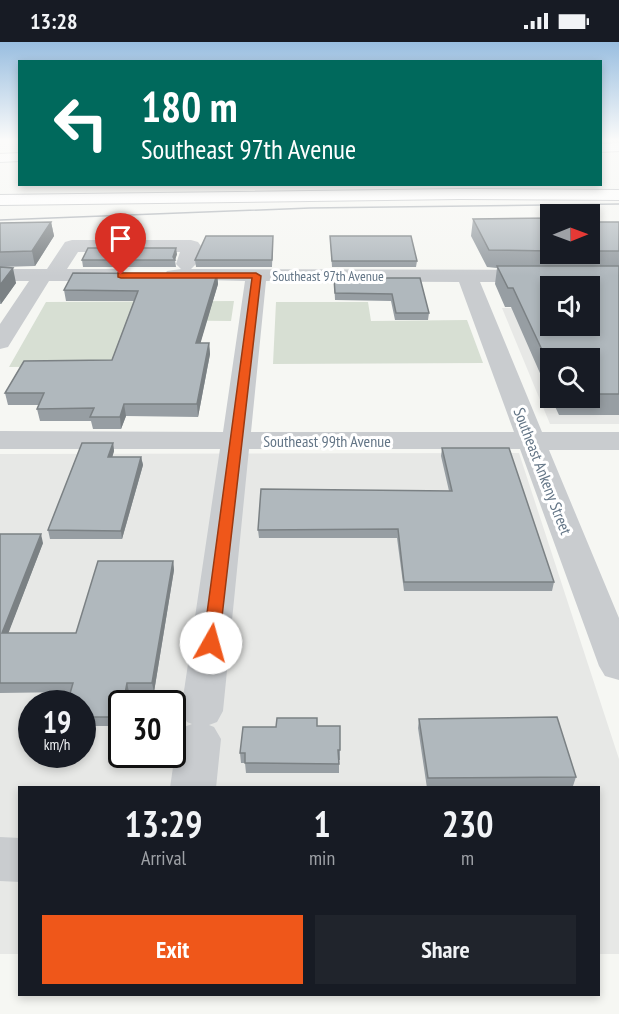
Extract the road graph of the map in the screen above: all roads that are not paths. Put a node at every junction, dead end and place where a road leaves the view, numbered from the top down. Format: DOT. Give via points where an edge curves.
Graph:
graph roads {
  1 [pos="118,186"];
  2 [pos="460,194"];
  3 [pos="619,195"];
  4 [pos="0,200"];
  5 [pos="186,264"];
  6 [pos="0,275"];
  7 [pos="48,275"];
  8 [pos="256,276"];
  9 [pos="467,276"];
  10 [pos="619,276"];
  11 [pos="0,342"];
  12 [pos="0,440"];
  13 [pos="236,441"];
  14 [pos="532,441"];
  15 [pos="619,441"];
  16 [pos="619,666"];
  17 [pos="193,786"];
  18 [pos="0,859"];
  19 [pos="18,860"];
  1 -- 2 [label="highway"];
  2 -- 3 [label="highway"];
  2 -- 4 [label="highway"];
  5 -- 7 [label="street" via="191,246 72,246"];
  6 -- 7 [label="street, Southeast 97th Avenue"];
  7 -- 8 [label="street, Southeast 97th Avenue"];
  7 -- 11 [label="street"];
  8 -- 9 [label="street, Southeast 97th Avenue"];
  8 -- 13 [label="street"];
  9 -- 10 [label="street, Southeast 97th Avenue"];
  9 -- 14 [label="street, Southeast Ankeny Street"];
  12 -- 13 [label="street, Southeast 99th Avenue"];
  13 -- 14 [label="street, Southeast 99th Avenue"];
  13 -- 17 [label="street"];
  14 -- 15 [label="street, Southeast 99th Avenue"];
  14 -- 16 [label="street, Southeast Ankeny Street"];
  18 -- 19 [label="street"];
}
